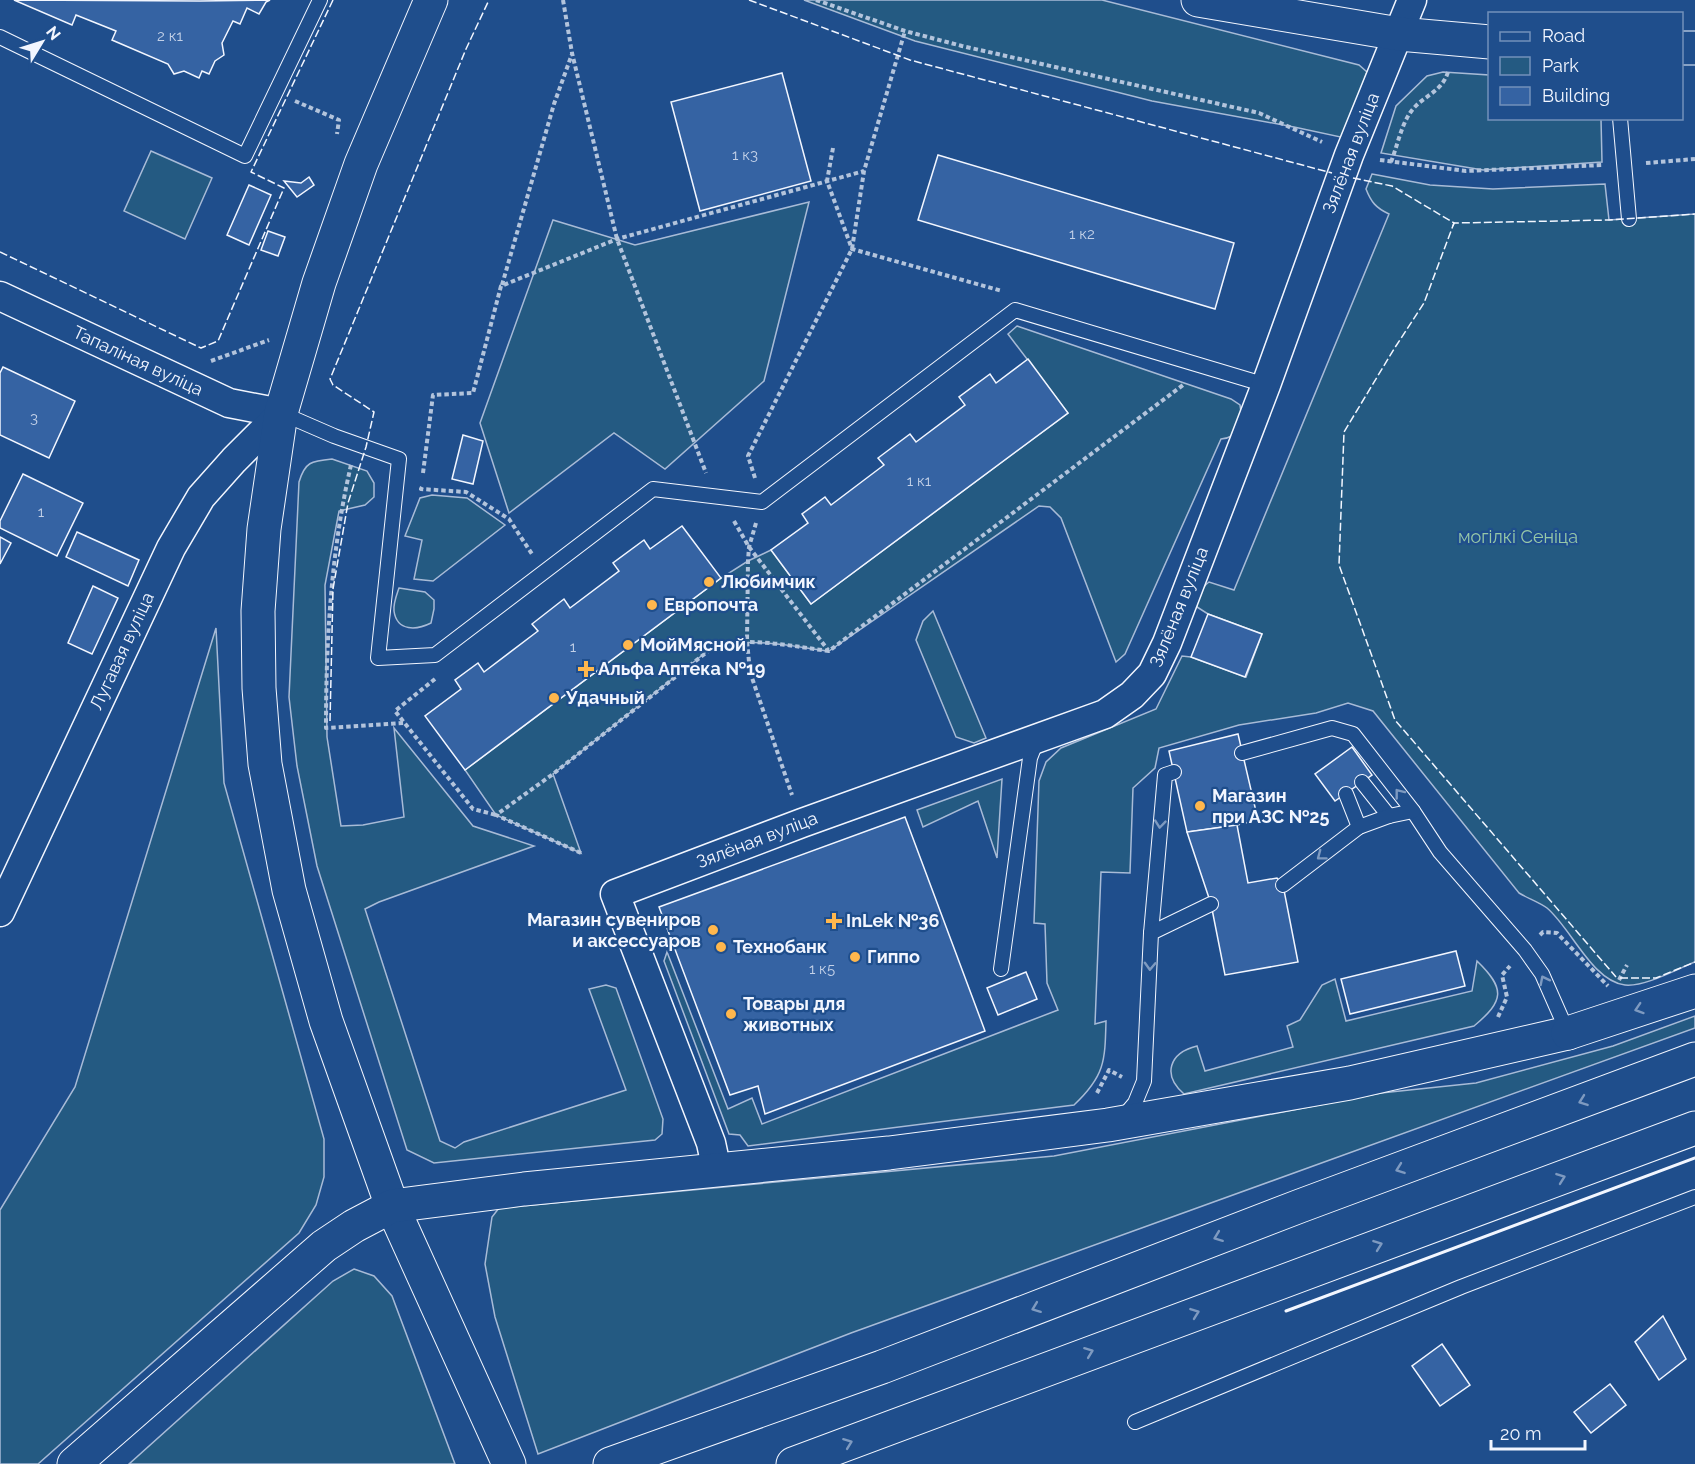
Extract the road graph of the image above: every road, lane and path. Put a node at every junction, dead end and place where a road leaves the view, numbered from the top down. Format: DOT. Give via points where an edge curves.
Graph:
graph roads {
  1 [pos="320,0"];
  2 [pos="431,0"];
  3 [pos="563,0"];
  4 [pos="816,0"];
  5 [pos="1198,0"];
  6 [pos="1412,0"];
  7 [pos="905,31"];
  8 [pos="1399,34"];
  9 [pos="0,37"];
  10 [pos="1457,40"];
  11 [pos="1488,42"];
  12 [pos="572,53"];
  13 [pos="298,90"];
  14 [pos="1620,120"];
  15 [pos="336,141"];
  16 [pos="833,147"];
  17 [pos="1349,155"];
  18 [pos="1695,159"];
  19 [pos="1391,162"];
  20 [pos="1624,164"];
  21 [pos="864,171"];
  22 [pos="827,181"];
  23 [pos="1629,219"];
  24 [pos="617,239"];
  25 [pos="852,249"];
  26 [pos="501,286"];
  27 [pos="1010,294"];
  28 [pos="0,296"];
  29 [pos="268,340"];
  30 [pos="210,361"];
  31 [pos="1208,367"];
  32 [pos="1266,385"];
  33 [pos="281,413"];
  34 [pos="356,444"];
  35 [pos="721,497"];
  36 [pos="762,502"];
  37 [pos="749,547"];
  38 [pos="544,572"];
  39 [pos="747,641"];
  40 [pos="829,651"];
  41 [pos="441,674"];
  42 [pos="404,723"];
  43 [pos="1037,739"];
  44 [pos="1242,753"];
  45 [pos="1174,772"];
  46 [pos="1362,782"];
  47 [pos="1346,794"];
  48 [pos="1413,811"];
  49 [pos="496,815"];
  50 [pos="1389,816"];
  51 [pos="802,823"];
  52 [pos="1359,827"];
  53 [pos="581,853"];
  54 [pos="1283,885"];
  55 [pos="1211,904"];
  56 [pos="0,912"];
  57 [pos="1151,933"];
  58 [pos="1525,950"];
  59 [pos="1627,965"];
  60 [pos="1001,969"];
  61 [pos="1695,991"];
  62 [pos="1497,1019"];
  63 [pos="1568,1033"];
  64 [pos="1695,1059"];
  65 [pos="1144,1081"];
  66 [pos="1100,1112"];
  67 [pos="1695,1128"];
  68 [pos="717,1171"];
  69 [pos="1695,1197"];
  70 [pos="392,1206"];
  71 [pos="1135,1422"];
  72 [pos="615,1462"];
  73 [pos="74,1464"];
  74 [pos="509,1464"];
  75 [pos="793,1464"];
  1 -- 9 [label="lane" via="245,156"];
  2 -- 33 [label="main road" via="361,164 319,283"];
  3 -- 12 [label="path"];
  4 -- 7 [label="path"];
  5 -- 8 [label="main road"];
  6 -- 8 [label="street, Зялёная вуліца"];
  7 -- 17 [label="path" via="1259,112"];
  7 -- 21 [label="path"];
  8 -- 10 [label="main road"];
  8 -- 17 [label="street, Зялёная вуліца"];
  10 -- 11 [label="main road"];
  10 -- 19 [label="path" via="1445,80 1410,113"];
  12 -- 24 [label="path"];
  12 -- 26 [label="path"];
  13 -- 15 [label="path" via="294,100 339,120"];
  14 -- 20 [label="lane"];
  16 -- 22 [label="path"];
  17 -- 19 [label="path"];
  17 -- 32 [label="street, Зялёная вуліца"];
  18 -- 20 [label="path"];
  19 -- 20 [label="path" via="1466,171"];
  20 -- 23 [label="lane"];
  21 -- 22 [label="path"];
  21 -- 25 [label="path"];
  22 -- 24 [label="path"];
  22 -- 25 [label="path"];
  24 -- 26 [label="path"];
  24 -- 35 [label="path" via="704,470"];
  25 -- 27 [label="path"];
  25 -- 36 [label="path" via="748,456"];
  26 -- 38 [label="path" via="473,393 433,394 421,489 466,492 509,519"];
  28 -- 33 [label="street, Тапаліная вуліца" via="229,403"];
  29 -- 30 [label="path"];
  31 -- 32 [label="lane"];
  31 -- 36 [label="lane" via="1015,310"];
  31 -- 40 [label="path"];
  32 -- 43 [label="street, Зялёная вуліца" via="1152,674 1132,695 1105,714"];
  33 -- 34 [label="lane"];
  33 -- 56 [label="street, Лугавая вуліца" via="201,497 171,548"];
  33 -- 70 [label="main road" via="264,529 258,610 265,764 289,890 323,1010"];
  34 -- 38 [label="lane" via="399,459 378,658 435,655"];
  34 -- 42 [label="path" via="330,590 326,728"];
  35 -- 36 [label="lane"];
  35 -- 37 [label="path"];
  35 -- 38 [label="lane" via="652,489"];
  36 -- 37 [label="path"];
  37 -- 39 [label="path"];
  37 -- 40 [label="path"];
  39 -- 40 [label="path"];
  39 -- 49 [label="path" via="712,648"];
  39 -- 51 [label="path" via="750,672"];
  41 -- 42 [label="path" via="395,711"];
  42 -- 49 [label="path" via="473,809"];
  43 -- 51 [label="street, Зялёная вуліца"];
  43 -- 60 [label="lane" via="1030,758"];
  48 -- 44 [label="lane, one-way" via="1353,734 1332,728"];
  45 -- 57 [label="lane, one-way" via="1166,775"];
  46 -- 50 [label="lane"];
  47 -- 52 [label="lane"];
  48 -- 50 [label="lane"];
  48 -- 58 [label="lane" via="1440,852"];
  49 -- 53 [label="path"];
  50 -- 52 [label="lane"];
  51 -- 68 [label="street, Зялёная вуліца" via="615,894 711,1143"];
  52 -- 54 [label="lane, one-way"];
  55 -- 57 [label="lane"];
  57 -- 65 [label="lane, one-way"];
  58 -- 59 [label="path" via="1544,932 1557,933 1609,987 1621,978"];
  58 -- 62 [label="path" via="1502,975 1507,997"];
  63 -- 58 [label="lane, one-way" via="1542,974"];
  61 -- 63 [label="main road, one-way"];
  63 -- 66 [label="main road" via="1350,1083"];
  64 -- 72 [label="main road, one-way" via="882,1367"];
  65 -- 66 [label="lane" via="1135,1103 1123,1117"];
  65 -- 66 [label="path" via="1128,1081 1108,1070"];
  66 -- 68 [label="main road" via="889,1153"];
  75 -- 67 [label="main road, one-way"];
  68 -- 70 [label="main road"];
  69 -- 71 [label="lane" via="1461,1287"];
  70 -- 73 [label="main road" via="324,1246"];
  70 -- 74 [label="main road"];
}
